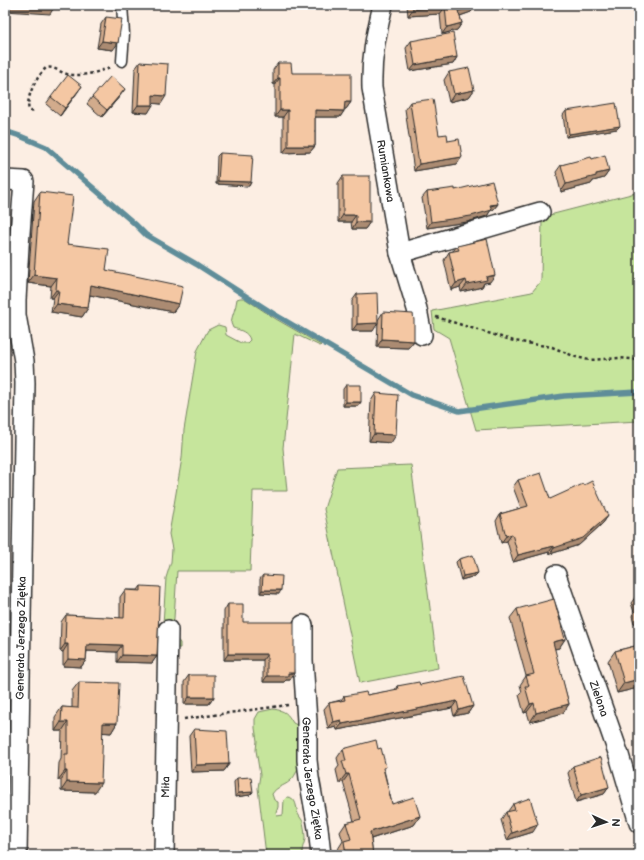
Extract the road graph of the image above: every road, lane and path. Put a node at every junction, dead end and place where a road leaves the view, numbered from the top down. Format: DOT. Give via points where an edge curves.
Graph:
graph roads {
  1 [pos="122,5"];
  2 [pos="383,5"];
  3 [pos="122,61"];
  4 [pos="33,112"];
  5 [pos="5,180"];
  6 [pos="540,212"];
  7 [pos="400,253"];
  8 [pos="417,309"];
  9 [pos="422,335"];
  10 [pos="639,360"];
  11 [pos="556,575"];
  12 [pos="303,625"];
  13 [pos="168,630"];
  14 [pos="298,703"];
  15 [pos="166,720"];
  16 [pos="639,824"];
  17 [pos="17,855"];
  18 [pos="164,855"];
  19 [pos="321,855"];
  1 -- 3 [label="lane"];
  2 -- 7 [label="street, Rumiankowa" via="373,47 372,88"];
  3 -- 4 [label="path" via="90,74 67,74 54,68 46,68 36,80 28,102 29,110"];
  5 -- 17 [label="street, Generała Jerzego Ziętka" via="24,181 16,300 25,383"];
  6 -- 7 [label="street"];
  7 -- 8 [label="street, Rumiankowa"];
  8 -- 9 [label="street, Rumiankowa"];
  8 -- 10 [label="path" via="514,341 552,347 589,360"];
  11 -- 16 [label="street, Zielona" via="619,755"];
  12 -- 14 [label="street, Generała Jerzego Ziętka" via="303,660"];
  13 -- 15 [label="street, Miła"];
  14 -- 15 [label="path"];
  14 -- 19 [label="street, Generała Jerzego Ziętka"];
  15 -- 18 [label="street, Miła"];
}
